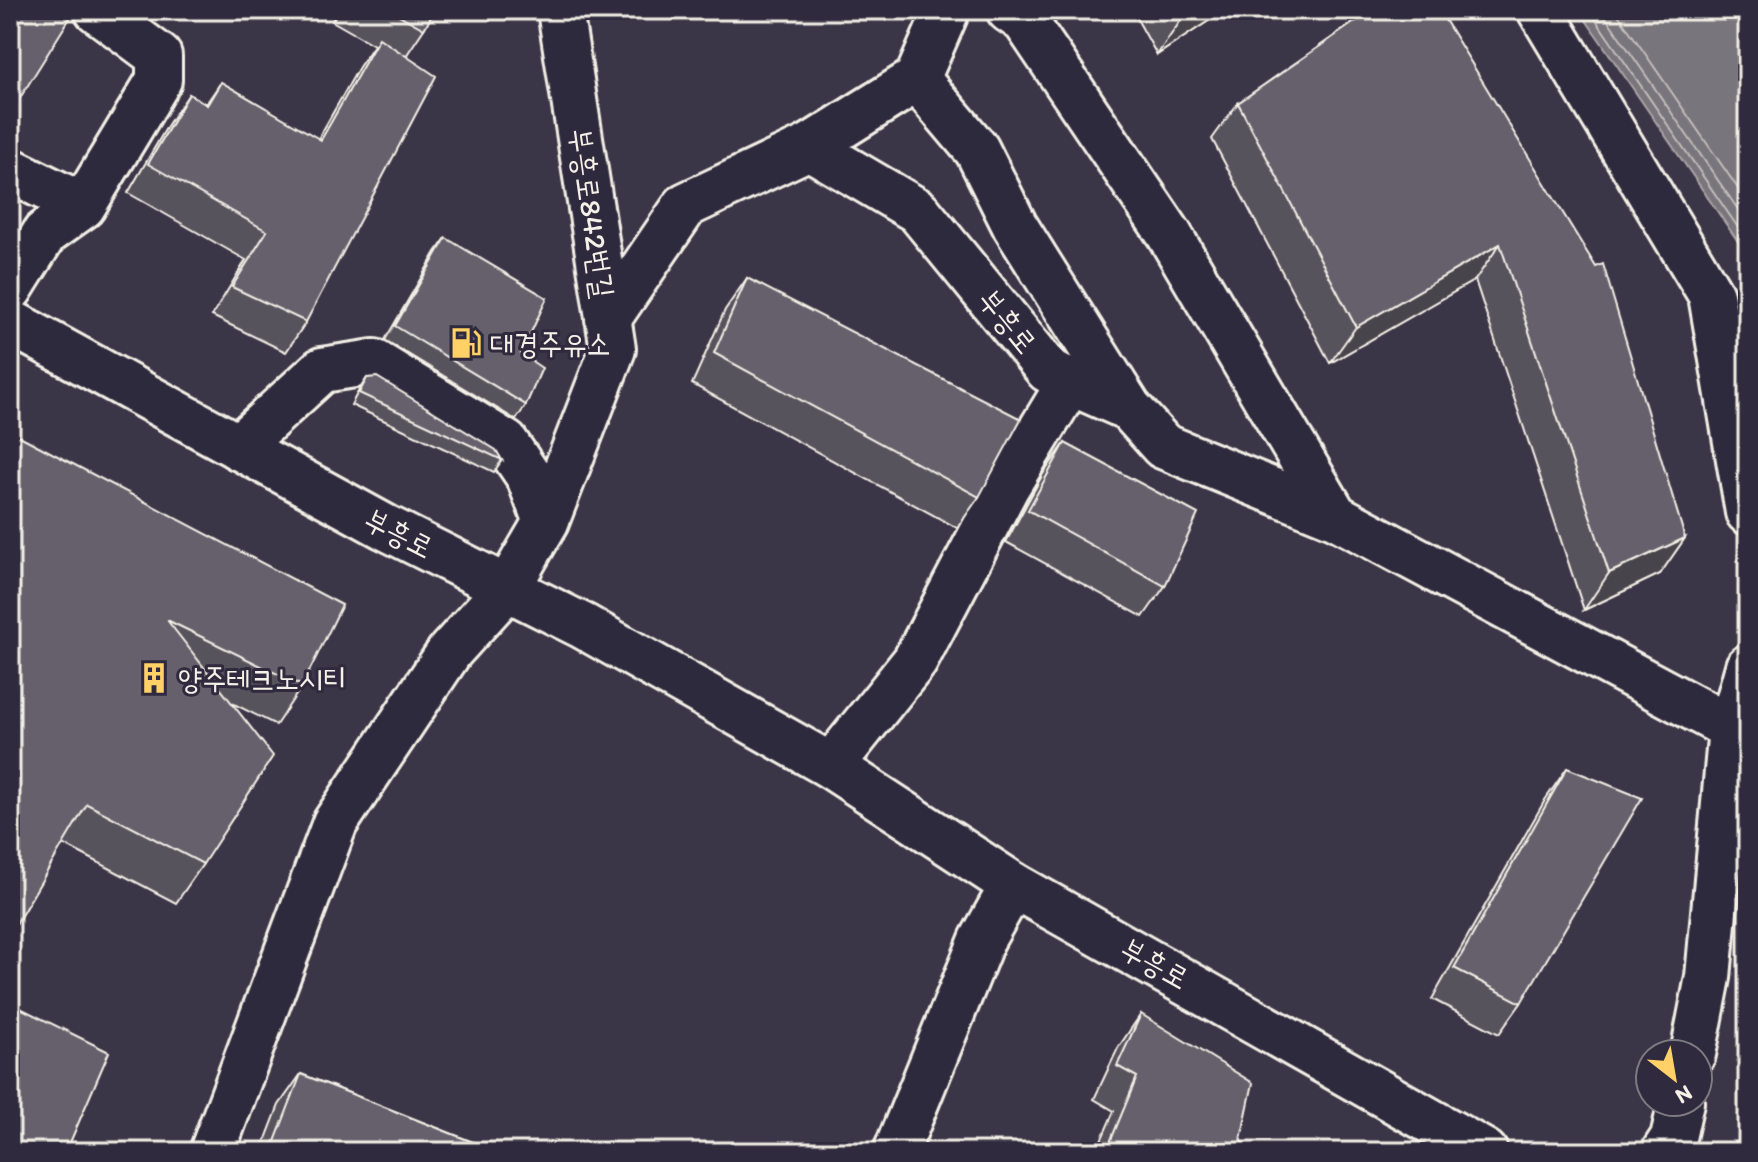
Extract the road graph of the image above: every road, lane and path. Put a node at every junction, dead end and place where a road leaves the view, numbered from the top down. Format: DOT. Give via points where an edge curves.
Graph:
graph roads {
  1 [pos="97,10"];
  2 [pos="560,10"];
  3 [pos="947,10"];
  4 [pos="1009,10"];
  5 [pos="1540,10"];
  6 [pos="917,79"];
  7 [pos="809,147"];
  8 [pos="10,170"];
  9 [pos="83,206"];
  10 [pos="10,289"];
  11 [pos="608,319"];
  12 [pos="10,322"];
  13 [pos="1070,382"];
  14 [pos="1129,408"];
  15 [pos="238,447"];
  16 [pos="1748,512"];
  17 [pos="1335,516"];
  18 [pos="546,522"];
  19 [pos="508,587"];
  20 [pos="1748,667"];
  21 [pos="1731,728"];
  22 [pos="831,766"];
  23 [pos="1013,885"];
  24 [pos="1696,1038"];
  25 [pos="1677,1118"];
  26 [pos="212,1152"];
  27 [pos="896,1152"];
  28 [pos="1485,1152"];
  29 [pos="1664,1152"];
  1 -- 9 [label="street" via="159,56 159,80"];
  2 -- 11 [label="street, 부흥로842번길"];
  3 -- 6 [label="street"];
  4 -- 17 [label="street" via="1025,21 1169,234"];
  5 -- 16 [label="street" via="1711,295"];
  6 -- 7 [label="street"];
  6 -- 14 [label="street" via="977,150 1015,226"];
  7 -- 11 [label="street" via="686,205"];
  7 -- 13 [label="street, 부흥로" via="918,211 1048,370"];
  8 -- 9 [label="street"];
  9 -- 10 [label="street" via="45,233"];
  11 -- 18 [label="street, 부흥로842번길" via="613,349"];
  12 -- 15 [label="street, 부흥로"];
  13 -- 14 [label="street, 부흥로"];
  13 -- 22 [label="street" via="1007,486 915,661"];
  14 -- 17 [label="street" via="1163,446"];
  15 -- 18 [label="street" via="322,370 374,362 506,443 529,477"];
  15 -- 19 [label="street, 부흥로"];
  17 -- 21 [label="street"];
  18 -- 19 [label="street, 부흥로842번길"];
  19 -- 22 [label="street, 부흥로"];
  19 -- 26 [label="street, 부흥로842번길" via="450,651 335,823"];
  20 -- 21 [label="street"];
  21 -- 24 [label="street" via="1708,977"];
  22 -- 23 [label="street, 부흥로"];
  23 -- 27 [label="street" via="982,940"];
  23 -- 28 [label="street, 부흥로"];
  25 -- 29 [label="street"];
}
